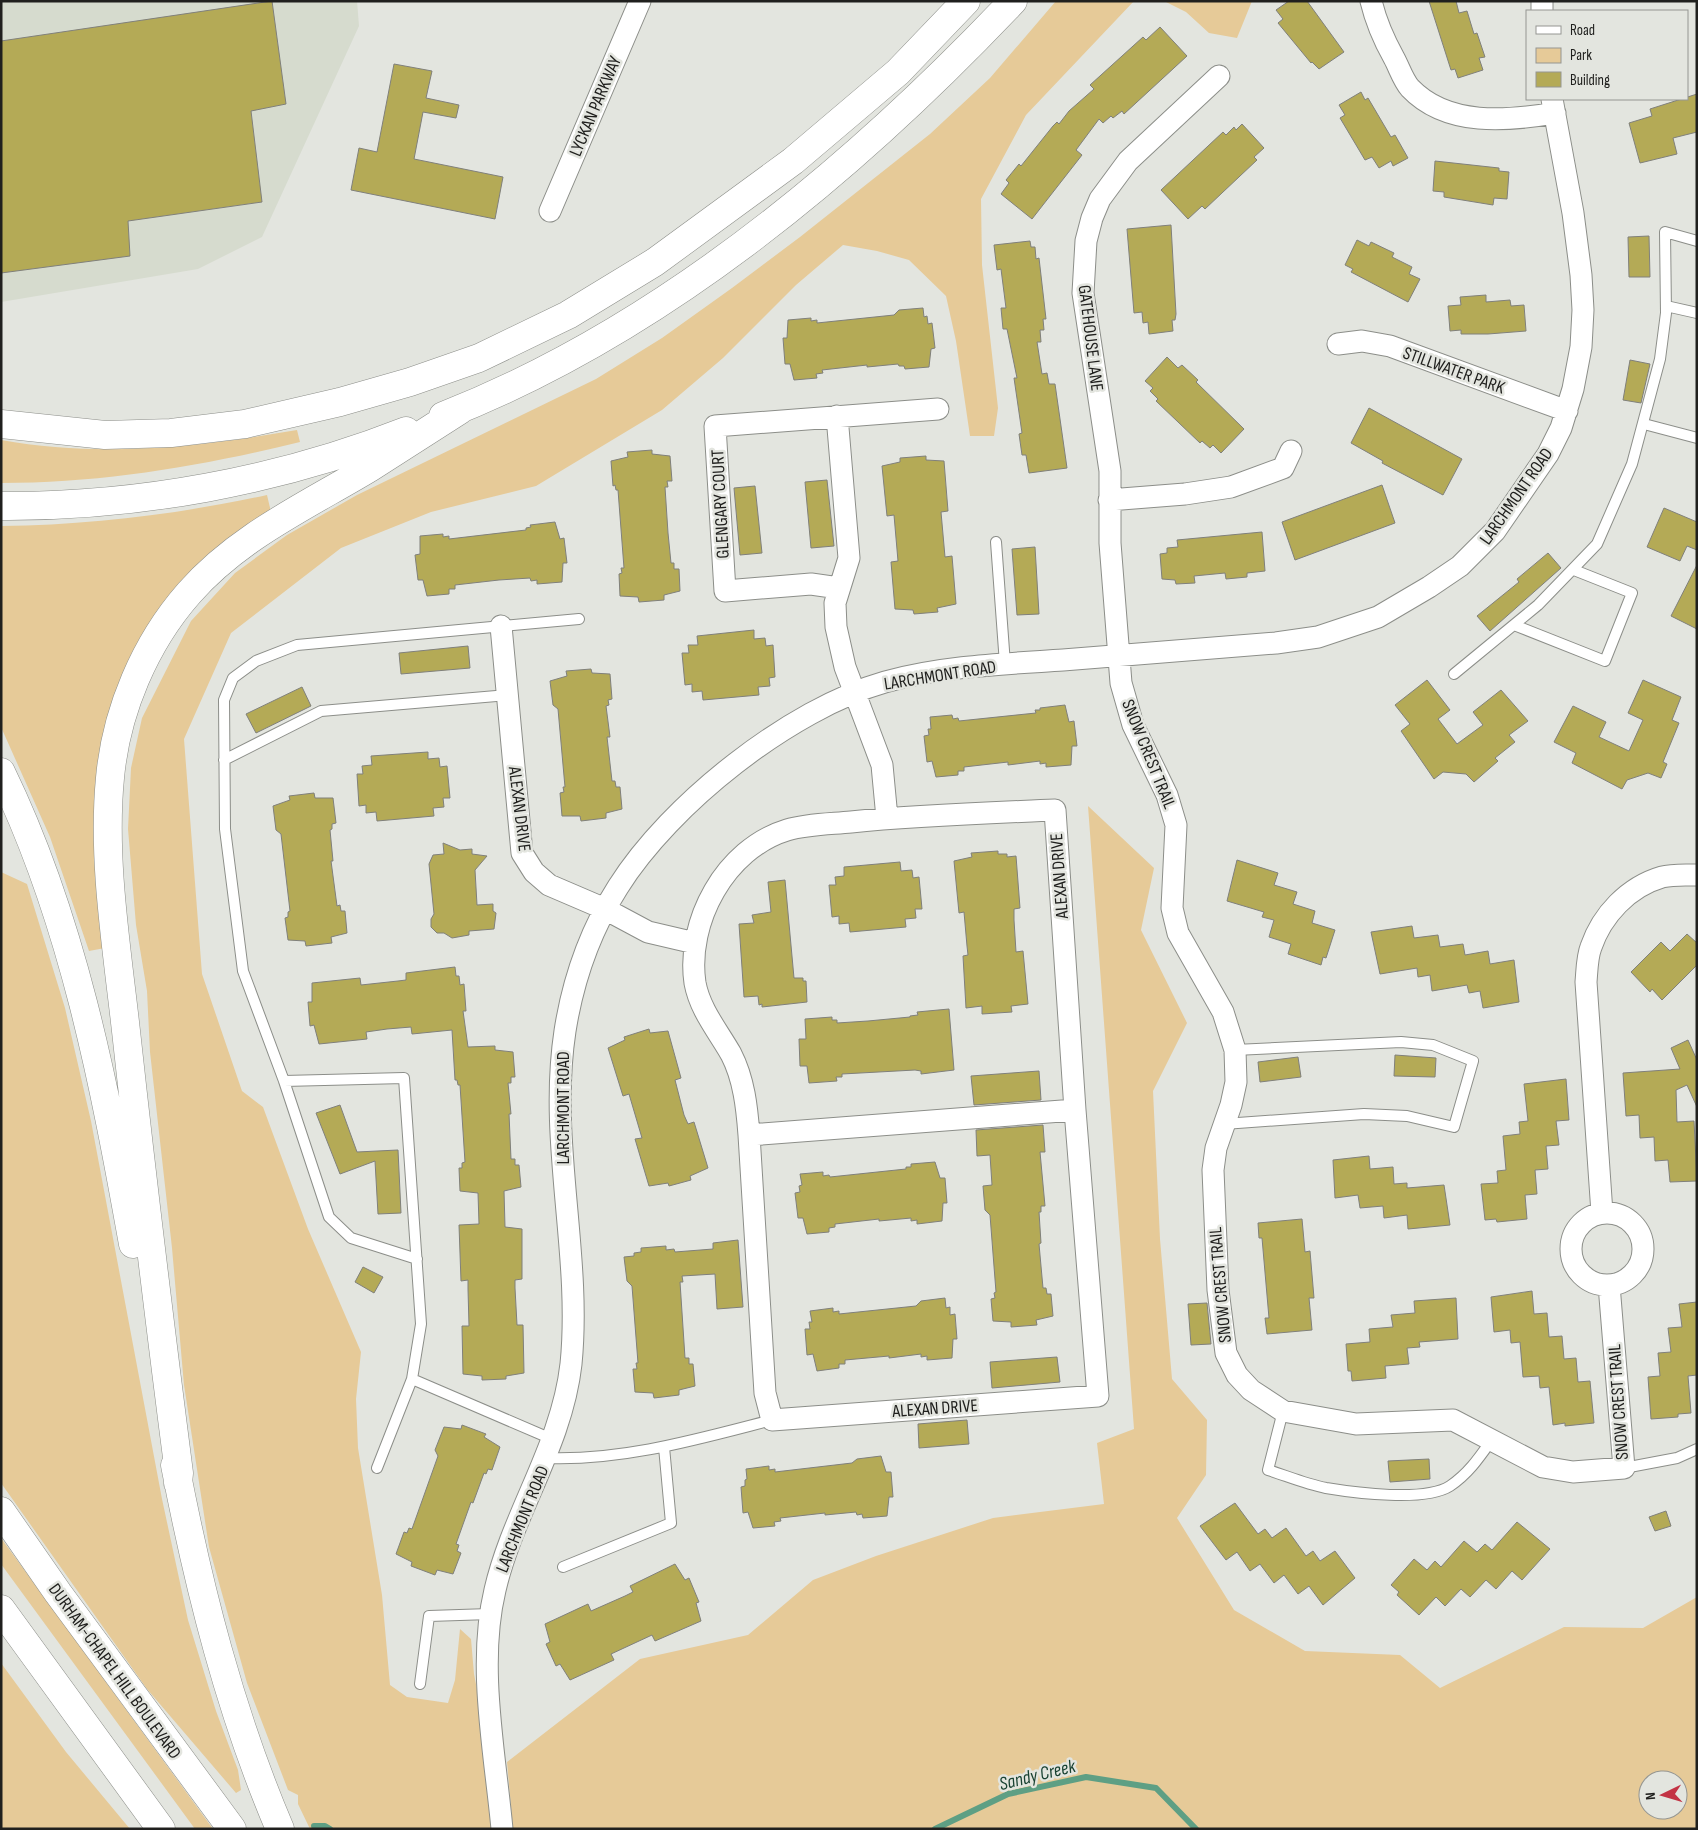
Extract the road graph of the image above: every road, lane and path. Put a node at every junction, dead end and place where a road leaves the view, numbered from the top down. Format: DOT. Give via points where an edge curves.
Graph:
graph roads {
  1 [pos="640,1"];
  2 [pos="966,1"];
  3 [pos="1013,1"];
  4 [pos="1372,1"];
  5 [pos="1219,76"];
  6 [pos="1554,106"];
  7 [pos="550,211"];
  8 [pos="1697,241"];
  9 [pos="1666,306"];
  10 [pos="1697,313"];
  11 [pos="1338,344"];
  12 [pos="938,409"];
  13 [pos="460,410"];
  14 [pos="1567,411"];
  15 [pos="837,416"];
  16 [pos="1,424"];
  17 [pos="1644,424"];
  18 [pos="1697,438"];
  19 [pos="1291,451"];
  20 [pos="1109,500"];
  21 [pos="1,506"];
  22 [pos="996,542"];
  23 [pos="1574,570"];
  24 [pos="839,588"];
  25 [pos="579,619"];
  26 [pos="1514,625"];
  27 [pos="500,626"];
  28 [pos="1118,656"];
  29 [pos="1005,664"];
  30 [pos="1454,674"];
  31 [pos="855,693"];
  32 [pos="508,695"];
  33 [pos="224,760"];
  34 [pos="1,772"];
  35 [pos="887,818"];
  36 [pos="1697,875"];
  37 [pos="605,909"];
  38 [pos="695,943"];
  39 [pos="1235,1050"];
  40 [pos="284,1081"];
  41 [pos="1075,1110"];
  42 [pos="1224,1124"];
  43 [pos="750,1135"];
  44 [pos="1602,1213"];
  45 [pos="417,1259"];
  46 [pos="1609,1285"];
  47 [pos="412,1379"];
  48 [pos="1283,1411"];
  49 [pos="772,1420"];
  50 [pos="1491,1441"];
  51 [pos="664,1448"];
  52 [pos="550,1449"];
  53 [pos="1697,1449"];
  54 [pos="377,1468"];
  55 [pos="1624,1468"];
  56 [pos="178,1483"];
  57 [pos="1,1511"];
  58 [pos="563,1567"];
  59 [pos="1,1609"];
  60 [pos="490,1614"];
  61 [pos="420,1684"];
  62 [pos="161,1829"];
  63 [pos="232,1829"];
  64 [pos="280,1829"];
  65 [pos="502,1829"];
  1 -- 7 [label="street, LYCKAN PARKWAY"];
  2 -- 16 [label="main road" via="891,78 793,161 670,251 568,315 479,358 340,402 245,424 171,433 105,435"];
  3 -- 13 [label="main road" via="911,102 830,174 719,262 582,349"];
  4 -- 6 [label="street" via="1379,28 1410,88 1435,106 1486,120 1518,120"];
  5 -- 20 [label="street, GATEHOUSE LANE" via="1128,161 1112,181 1092,218 1086,241 1083,293 1110,471"];
  6 -- 14 [label="street, LARCHMONT ROAD" via="1582,275 1581,347"];
  8 -- 9 [label="lane" via="1665,232"];
  9 -- 10 [label="lane"];
  9 -- 17 [label="lane" via="1660,359"];
  11 -- 14 [label="street, STILLWATER PARK" via="1362,342 1390,346"];
  12 -- 15 [label="street, GLENGARY COURT"];
  13 -- 21 [label="main road" via="355,450 233,482 146,497"];
  13 -- 56 [label="main road" via="370,467 293,510 219,562 187,595 154,642 137,675 116,739 110,778 108,839 115,931 143,1190 180,1473"];
  14 -- 28 [label="street, LARCHMONT ROAD" via="1548,454 1490,537 1444,577 1385,613 1318,637"];
  15 -- 24 [label="street" via="849,558"];
  15 -- 24 [label="street, GLENGARY COURT" via="715,426 725,591 811,584"];
  17 -- 18 [label="lane"];
  17 -- 23 [label="lane" via="1632,464 1597,544"];
  19 -- 20 [label="street" via="1283,468 1231,486 1184,494"];
  20 -- 28 [label="street, GATEHOUSE LANE"];
  22 -- 29 [label="lane"];
  23 -- 26 [label="lane"];
  23 -- 26 [label="lane" via="1632,593 1605,661"];
  24 -- 31 [label="street" via="835,603 836,626 845,667"];
  25 -- 27 [label="lane"];
  26 -- 30 [label="lane"];
  27 -- 32 [label="street, ALEXAN DRIVE"];
  27 -- 33 [label="lane" via="297,645 256,661 233,678 224,700"];
  28 -- 29 [label="street, LARCHMONT ROAD"];
  28 -- 39 [label="street, SNOW CREST TRAIL" via="1121,683 1133,725 1168,795 1176,825 1172,908 1178,933 1223,1012"];
  29 -- 31 [label="street, LARCHMONT ROAD" via="914,676"];
  31 -- 35 [label="street" via="882,766"];
  31 -- 37 [label="street, LARCHMONT ROAD" via="781,732 701,794 631,867"];
  32 -- 33 [label="lane" via="321,711"];
  32 -- 37 [label="street, ALEXAN DRIVE" via="522,853 534,872 550,885"];
  33 -- 40 [label="lane" via="225,829 243,971"];
  34 -- 56 [label="main road" via="61,923 82,995"];
  35 -- 38 [label="street, ALEXAN DRIVE" via="786,830 756,845 732,866 711,895"];
  35 -- 41 [label="street, ALEXAN DRIVE" via="1055,810"];
  36 -- 44 [label="street" via="1662,877 1635,889 1617,903 1590,948 1586,982"];
  37 -- 38 [label="street, ALEXAN DRIVE" via="648,932"];
  37 -- 52 [label="street, LARCHMONT ROAD" via="592,933 573,990 560,1069 573,1320 567,1394"];
  38 -- 43 [label="street, ALEXAN DRIVE" via="694,970 700,1002 732,1056 745,1098"];
  39 -- 42 [label="street, SNOW CREST TRAIL" via="1236,1082"];
  39 -- 42 [label="lane" via="1401,1042 1432,1045 1473,1061 1454,1127 1407,1116 1364,1114"];
  40 -- 45 [label="lane" via="329,1217 351,1238"];
  40 -- 45 [label="lane" via="404,1078"];
  41 -- 43 [label="street"];
  41 -- 49 [label="street, ALEXAN DRIVE" via="1098,1396"];
  42 -- 48 [label="street, SNOW CREST TRAIL" via="1213,1170 1218,1290 1226,1353 1237,1375 1251,1390"];
  43 -- 49 [label="street, ALEXAN DRIVE" via="765,1394"];
  44 -- 46 [label="street" via="1580,1224 1573,1235 1571,1252 1577,1270 1586,1278 1597,1284"];
  44 -- 46 [label="street" via="1613,1213 1633,1224 1642,1245 1642,1257 1630,1276"];
  45 -- 47 [label="lane" via="422,1324"];
  46 -- 55 [label="street, SNOW CREST TRAIL"];
  47 -- 52 [label="lane"];
  47 -- 54 [label="lane"];
  48 -- 50 [label="street, SNOW CREST TRAIL" via="1356,1424 1453,1420"];
  48 -- 50 [label="lane" via="1268,1470 1325,1488 1425,1494 1449,1487 1469,1471"];
  49 -- 51 [label="lane"];
  50 -- 55 [label="street, SNOW CREST TRAIL" via="1543,1467 1573,1472"];
  51 -- 52 [label="lane" via="571,1459"];
  51 -- 58 [label="lane" via="671,1523"];
  52 -- 60 [label="street, LARCHMONT ROAD" via="508,1546"];
  53 -- 55 [label="lane" via="1676,1458"];
  56 -- 64 [label="main road" via="218,1654 253,1763"];
  57 -- 63 [label="main road, DURHAM-CHAPEL HILL BOULEVARD"];
  59 -- 62 [label="main road"];
  60 -- 61 [label="lane" via="429,1616"];
  60 -- 65 [label="street, LARCHMONT ROAD" via="489,1690"];
}
